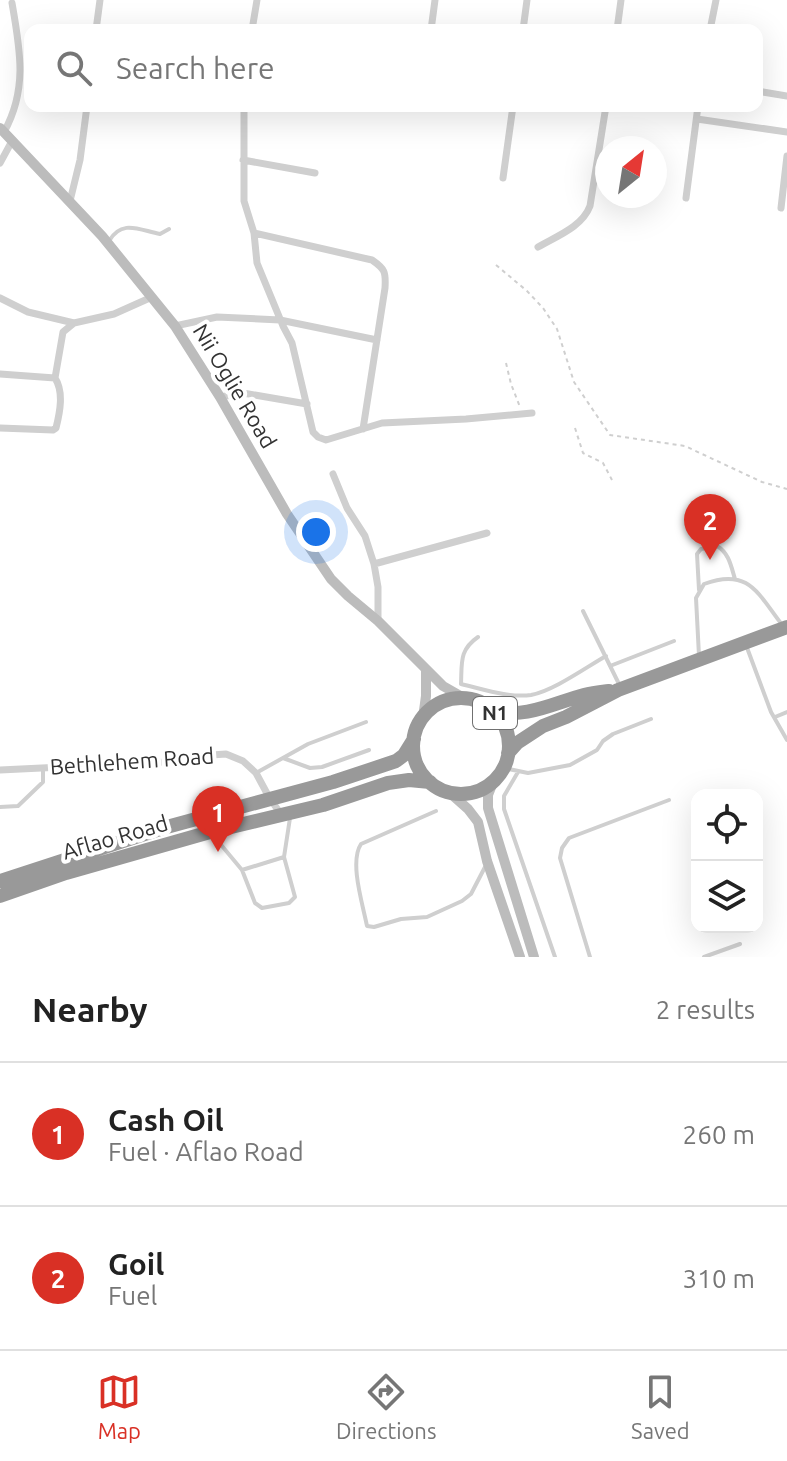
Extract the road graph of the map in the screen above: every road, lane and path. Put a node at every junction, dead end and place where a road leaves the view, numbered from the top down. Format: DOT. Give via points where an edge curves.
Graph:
graph roads {
  1 [pos="100,0"];
  2 [pos="257,0"];
  3 [pos="435,0"];
  4 [pos="527,0"];
  5 [pos="621,0"];
  6 [pos="716,0"];
  7 [pos="12,3"];
  8 [pos="97,24"];
  9 [pos="253,24"];
  10 [pos="432,24"];
  11 [pos="524,24"];
  12 [pos="618,24"];
  13 [pos="711,24"];
  14 [pos="763,92"];
  15 [pos="787,96"];
  16 [pos="86,112"];
  17 [pos="244,112"];
  18 [pos="512,112"];
  19 [pos="605,112"];
  20 [pos="698,112"];
  21 [pos="697,119"];
  22 [pos="787,132"];
  23 [pos="5,133"];
  24 [pos="787,156"];
  25 [pos="243,160"];
  26 [pos="0,163"];
  27 [pos="315,173"];
  28 [pos="503,178"];
  29 [pos="686,198"];
  30 [pos="70,201"];
  31 [pos="781,208"];
  32 [pos="169,229"];
  33 [pos="254,233"];
  34 [pos="108,243"];
  35 [pos="538,247"];
  36 [pos="496,265"];
  37 [pos="152,297"];
  38 [pos="0,298"];
  39 [pos="280,320"];
  40 [pos="74,323"];
  41 [pos="175,326"];
  42 [pos="377,340"];
  43 [pos="506,363"];
  44 [pos="0,374"];
  45 [pos="55,378"];
  46 [pos="220,397"];
  47 [pos="307,404"];
  48 [pos="528,413"];
  49 [pos="0,428"];
  50 [pos="575,428"];
  51 [pos="363,429"];
  52 [pos="333,474"];
  53 [pos="612,480"];
  54 [pos="787,489"];
  55 [pos="487,533"];
  56 [pos="374,564"];
  57 [pos="735,579"];
  58 [pos="699,590"];
  59 [pos="583,611"];
  60 [pos="378,621"];
  61 [pos="786,627"];
  62 [pos="478,637"];
  63 [pos="674,641"];
  64 [pos="745,643"];
  65 [pos="606,656"];
  66 [pos="699,660"];
  67 [pos="610,666"];
  68 [pos="426,669"];
  69 [pos="619,689"];
  70 [pos="461,693"];
  71 [pos="492,710"];
  72 [pos="787,712"];
  73 [pos="423,718"];
  74 [pos="774,718"];
  75 [pos="651,719"];
  76 [pos="366,722"];
  77 [pos="414,739"];
  78 [pos="787,740"];
  79 [pos="369,750"];
  80 [pos="508,753"];
  81 [pos="283,758"];
  82 [pos="43,768"];
  83 [pos="0,770"];
  84 [pos="256,773"];
  85 [pos="505,773"];
  86 [pos="430,782"];
  87 [pos="450,793"];
  88 [pos="270,799"];
  89 [pos="669,800"];
  90 [pos="0,807"];
  91 [pos="436,811"];
  92 [pos="287,814"];
  93 [pos="210,832"];
  94 [pos="519,853"];
  95 [pos="284,857"];
  96 [pos="503,858"];
  97 [pos="487,861"];
  98 [pos="242,870"];
  99 [pos="0,881"];
  100 [pos="0,896"];
  101 [pos="740,944"];
  102 [pos="520,957"];
  103 [pos="534,957"];
  104 [pos="555,957"];
  105 [pos="590,957"];
  106 [pos="704,957"];
  1 -- 8 [label="street"];
  2 -- 9 [label="street"];
  3 -- 10 [label="street"];
  4 -- 11 [label="street"];
  5 -- 12 [label="street"];
  6 -- 13 [label="street"];
  7 -- 23 [label="street" via="20,48 20,94"];
  14 -- 15 [label="street"];
  16 -- 30 [label="street"];
  17 -- 25 [label="street"];
  18 -- 28 [label="street"];
  19 -- 35 [label="street" via="587,215"];
  20 -- 21 [label="street"];
  21 -- 22 [label="street"];
  21 -- 29 [label="street"];
  23 -- 26 [label="street"];
  23 -- 30 [label="street, Nii Oglie Road"];
  24 -- 31 [label="street"];
  25 -- 27 [label="street"];
  25 -- 33 [label="street" via="244,201"];
  30 -- 34 [label="street, Nii Oglie Road"];
  32 -- 34 [label="lane" via="160,234 126,227"];
  33 -- 39 [label="street" via="257,263"];
  33 -- 42 [label="street" via="372,260 383,268"];
  34 -- 37 [label="street, Nii Oglie Road"];
  36 -- 54 [label="path" via="535,300 557,329 574,382 610,435 685,446"];
  37 -- 40 [label="street" via="114,314"];
  37 -- 41 [label="street, Nii Oglie Road"];
  38 -- 40 [label="street" via="28,312"];
  39 -- 41 [label="street" via="217,317"];
  39 -- 42 [label="street"];
  39 -- 47 [label="street" via="292,343"];
  40 -- 45 [label="street" via="63,332"];
  41 -- 46 [label="street, Nii Oglie Road"];
  42 -- 51 [label="street"];
  43 -- 48 [label="path"];
  44 -- 45 [label="street"];
  45 -- 49 [label="street" via="61,396 56,428"];
  46 -- 47 [label="street" via="243,393"];
  46 -- 60 [label="street, Nii Oglie Road" via="331,579"];
  47 -- 51 [label="street" via="318,437 326,440"];
  48 -- 51 [label="street" via="382,423"];
  50 -- 53 [label="path" via="583,453 603,463"];
  52 -- 56 [label="street"];
  55 -- 56 [label="street"];
  56 -- 60 [label="street"];
  57 -- 58 [label="lane" via="720,578"];
  57 -- 58 [label="lane" via="721,549 701,549"];
  57 -- 61 [label="lane" via="751,585"];
  58 -- 66 [label="lane"];
  59 -- 65 [label="lane"];
  60 -- 68 [label="street, Nii Oglie Road"];
  61 -- 64 [label="highway, N1"];
  62 -- 70 [label="lane" via="463,652"];
  63 -- 67 [label="lane"];
  64 -- 66 [label="highway, N1"];
  64 -- 74 [label="lane"];
  65 -- 67 [label="lane"];
  65 -- 70 [label="lane" via="530,695"];
  66 -- 69 [label="highway, N1"];
  67 -- 69 [label="lane"];
  68 -- 70 [label="street, Nii Oglie Road" via="443,686"];
  68 -- 73 [label="street"];
  69 -- 71 [label="highway, N1" via="530,712"];
  69 -- 80 [label="highway, N1" via="543,726"];
  70 -- 71 [label="highway, N1"];
  70 -- 73 [label="highway, N1"];
  71 -- 80 [label="highway, N1" via="506,730"];
  72 -- 74 [label="lane"];
  73 -- 77 [label="highway"];
  74 -- 78 [label="lane"];
  75 -- 85 [label="lane" via="613,734 570,765"];
  76 -- 81 [label="lane"];
  77 -- 86 [label="highway" via="416,762"];
  77 -- 88 [label="highway, Aflao Road" via="396,761"];
  79 -- 81 [label="lane" via="322,767"];
  80 -- 85 [label="highway, N1"];
  81 -- 84 [label="lane"];
  82 -- 83 [label="street, Bethlehem Road"];
  82 -- 84 [label="street, Bethlehem Road" via="226,754"];
  82 -- 90 [label="lane" via="43,782 18,806"];
  84 -- 88 [label="street"];
  85 -- 87 [label="highway" via="474,792"];
  85 -- 94 [label="lane" via="504,809"];
  85 -- 96 [label="street" via="488,795"];
  86 -- 87 [label="highway"];
  86 -- 92 [label="highway, Aflao Road" via="388,783"];
  87 -- 97 [label="street" via="478,822"];
  88 -- 92 [label="street"];
  88 -- 99 [label="highway, Aflao Road"];
  89 -- 105 [label="lane" via="569,838 562,848 560,858"];
  91 -- 97 [label="lane" via="358,848 355,860 367,926 427,917 462,901"];
  92 -- 93 [label="highway, Aflao Road"];
  92 -- 95 [label="lane"];
  93 -- 98 [label="lane"];
  93 -- 100 [label="highway, Aflao Road"];
  94 -- 96 [label="lane"];
  94 -- 104 [label="lane"];
  95 -- 98 [label="lane"];
  95 -- 98 [label="lane" via="295,897 289,903 259,907"];
  96 -- 103 [label="street"];
  97 -- 102 [label="street"];
  101 -- 106 [label="lane"];
}
